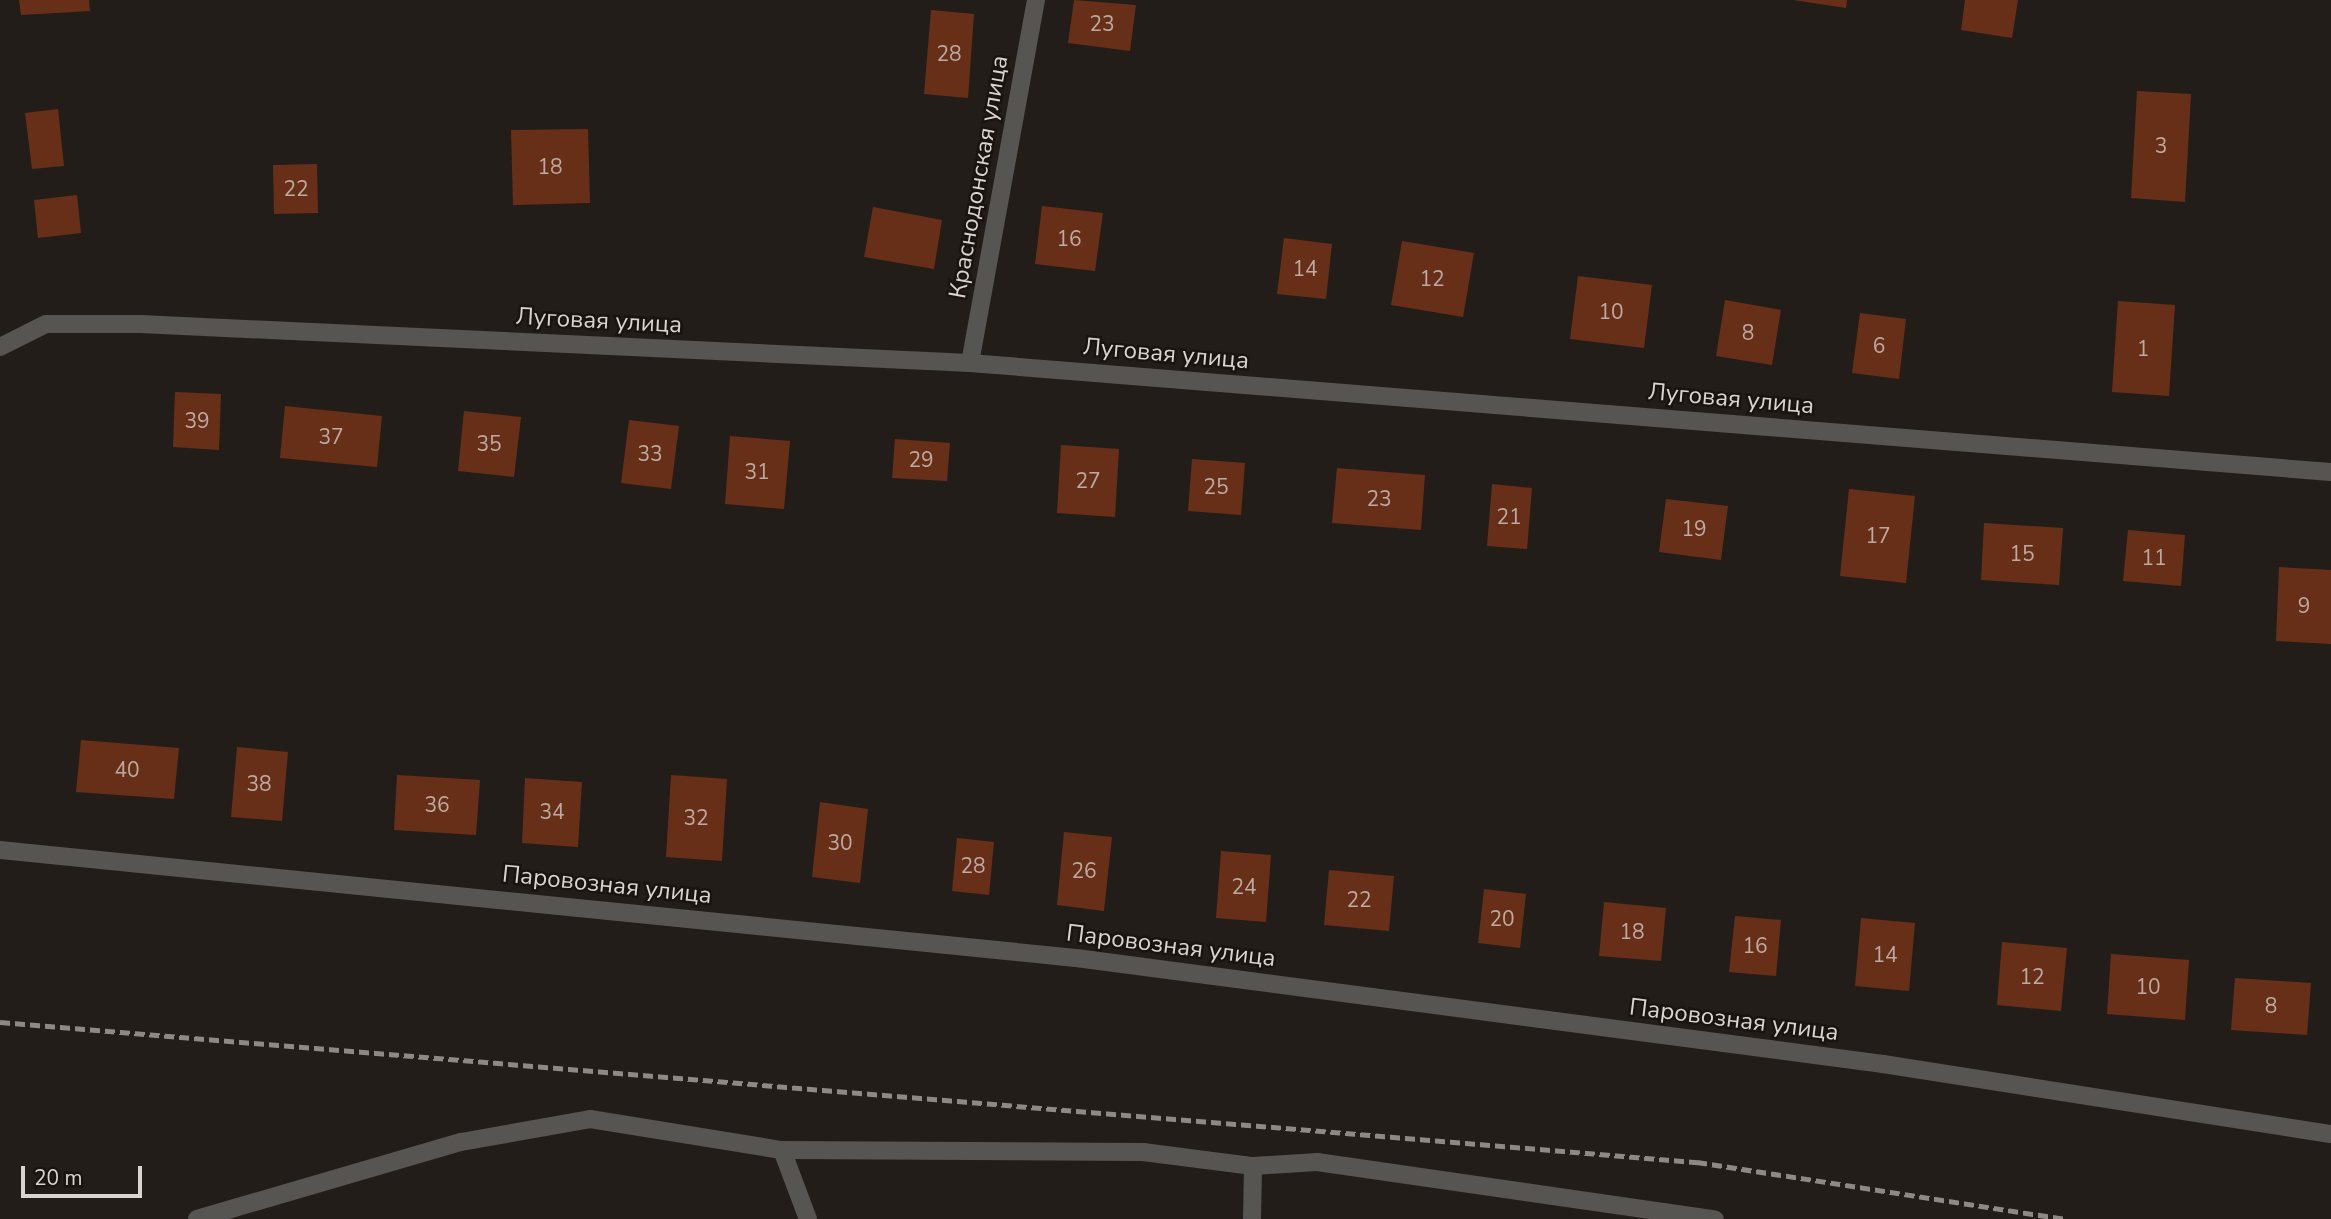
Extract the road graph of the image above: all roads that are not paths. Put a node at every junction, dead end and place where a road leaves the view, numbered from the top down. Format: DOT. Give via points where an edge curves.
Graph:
graph roads {
  1 [pos="1036,0"];
  2 [pos="0,347"];
  3 [pos="970,363"];
  4 [pos="2331,472"];
  5 [pos="0,850"];
  6 [pos="2331,1134"];
  7 [pos="782,1150"];
  8 [pos="1253,1166"];
  9 [pos="197,1219"];
  10 [pos="808,1219"];
  11 [pos="1252,1219"];
  12 [pos="1715,1219"];
  1 -- 3 [label="street, Краснодонская улица"];
  2 -- 3 [label="street, Луговая улица" via="46,324 141,324"];
  3 -- 4 [label="street, Луговая улица"];
  5 -- 6 [label="street, Паровозная улица" via="1076,958 1882,1064"];
  7 -- 8 [label="street" via="1143,1152"];
  7 -- 9 [label="street" via="590,1119 461,1142"];
  7 -- 10 [label="street"];
  8 -- 11 [label="street"];
  8 -- 12 [label="street" via="1317,1162 1373,1168"];
}
